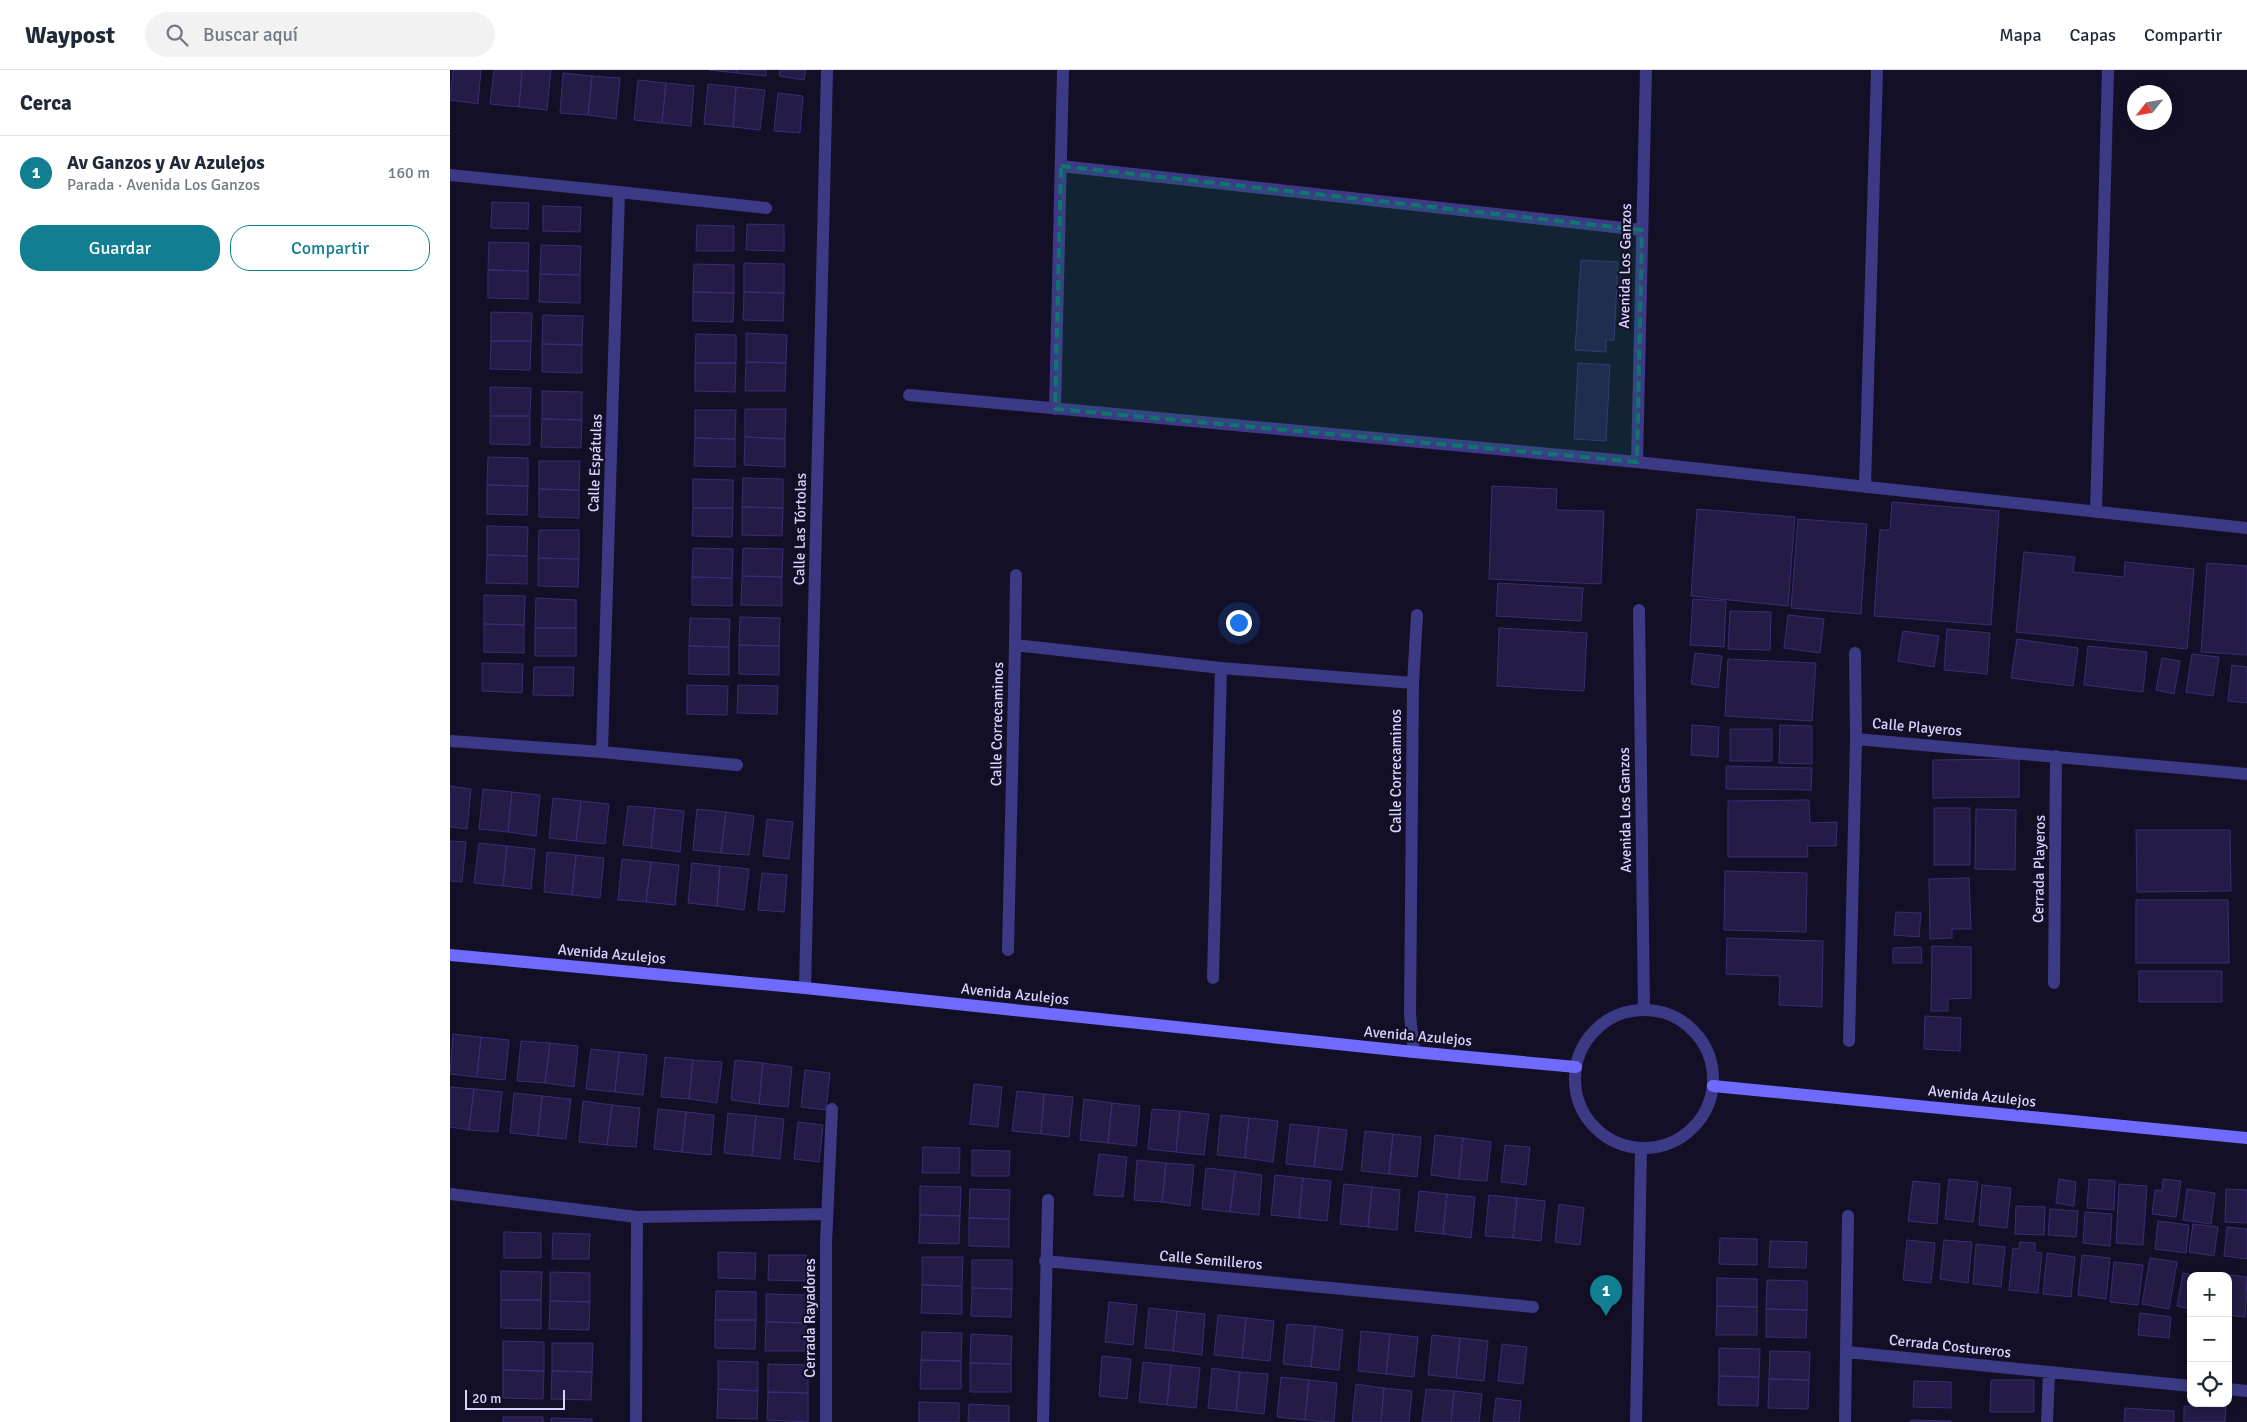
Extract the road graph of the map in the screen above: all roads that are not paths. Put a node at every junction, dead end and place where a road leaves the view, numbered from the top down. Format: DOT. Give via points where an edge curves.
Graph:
graph roads {
  1 [pos="827,70"];
  2 [pos="1063,70"];
  3 [pos="1646,70"];
  4 [pos="1877,70"];
  5 [pos="2108,70"];
  6 [pos="1061,166"];
  7 [pos="450,174"];
  8 [pos="620,192"];
  9 [pos="766,208"];
  10 [pos="1642,230"];
  11 [pos="909,395"];
  12 [pos="1055,409"];
  13 [pos="1637,462"];
  14 [pos="1865,486"];
  15 [pos="2096,512"];
  16 [pos="2247,528"];
  17 [pos="1016,575"];
  18 [pos="1639,610"];
  19 [pos="1417,615"];
  20 [pos="1015,645"];
  21 [pos="1855,653"];
  22 [pos="1221,668"];
  23 [pos="1413,683"];
  24 [pos="1856,738"];
  25 [pos="450,741"];
  26 [pos="602,752"];
  27 [pos="2056,756"];
  28 [pos="737,765"];
  29 [pos="2247,774"];
  30 [pos="1008,950"];
  31 [pos="450,955"];
  32 [pos="1213,978"];
  33 [pos="2054,983"];
  34 [pos="805,988"];
  35 [pos="1644,1010"];
  36 [pos="1849,1041"];
  37 [pos="1414,1052"];
  38 [pos="1576,1067"];
  39 [pos="1713,1086"];
  40 [pos="832,1109"];
  41 [pos="2247,1138"];
  42 [pos="1641,1148"];
  43 [pos="450,1194"];
  44 [pos="1048,1200"];
  45 [pos="827,1214"];
  46 [pos="1848,1216"];
  47 [pos="637,1217"];
  48 [pos="1045,1261"];
  49 [pos="1533,1307"];
  50 [pos="1847,1352"];
  51 [pos="2049,1373"];
  52 [pos="2187,1386"];
  53 [pos="2232,1390"];
  54 [pos="2247,1391"];
  55 [pos="636,1422"];
  56 [pos="826,1422"];
  57 [pos="1043,1422"];
  58 [pos="1636,1422"];
  59 [pos="1845,1422"];
  60 [pos="2047,1422"];
  1 -- 34 [label="street, Calle Las Tórtolas"];
  2 -- 6 [label="street"];
  3 -- 10 [label="street, Avenida Los Ganzos"];
  4 -- 14 [label="street"];
  5 -- 15 [label="street"];
  6 -- 10 [label="street"];
  6 -- 12 [label="street"];
  7 -- 8 [label="street"];
  8 -- 9 [label="street"];
  8 -- 26 [label="street, Calle Espátulas"];
  10 -- 13 [label="street, Avenida Los Ganzos"];
  11 -- 12 [label="street"];
  12 -- 13 [label="street"];
  13 -- 14 [label="street"];
  14 -- 15 [label="street"];
  15 -- 16 [label="street"];
  17 -- 20 [label="street"];
  18 -- 35 [label="street, Avenida Los Ganzos"];
  19 -- 23 [label="street"];
  20 -- 22 [label="street, Calle Correcaminos"];
  20 -- 30 [label="street, Calle Correcaminos"];
  21 -- 24 [label="street"];
  22 -- 23 [label="street, Calle Correcaminos"];
  22 -- 32 [label="street"];
  23 -- 37 [label="street, Calle Correcaminos" via="1410,1015"];
  24 -- 27 [label="street, Calle Playeros"];
  24 -- 36 [label="street, Calle Playeros"];
  25 -- 26 [label="street"];
  26 -- 28 [label="street"];
  27 -- 29 [label="street, Calle Playeros"];
  27 -- 33 [label="street, Cerrada Playeros"];
  31 -- 34 [label="main road, Avenida Azulejos"];
  34 -- 37 [label="main road, Avenida Azulejos"];
  35 -- 38 [label="street" via="1625,1012 1607,1020 1582,1048"];
  35 -- 39 [label="street" via="1667,1014 1687,1024 1702,1042 1712,1063"];
  37 -- 38 [label="main road, Avenida Azulejos"];
  38 -- 42 [label="street" via="1580,1105 1590,1122 1605,1136"];
  39 -- 41 [label="main road, Avenida Azulejos"];
  39 -- 42 [label="street" via="1701,1118 1681,1138 1662,1146"];
  40 -- 45 [label="street, Cerrada Rayadores"];
  42 -- 58 [label="street"];
  43 -- 47 [label="street"];
  44 -- 48 [label="street"];
  45 -- 47 [label="street"];
  45 -- 56 [label="street, Cerrada Rayadores"];
  46 -- 50 [label="street"];
  47 -- 55 [label="street"];
  48 -- 49 [label="street, Calle Semilleros"];
  48 -- 57 [label="street"];
  50 -- 51 [label="street, Cerrada Costureros"];
  50 -- 59 [label="street"];
  51 -- 52 [label="street, Cerrada Costureros"];
  51 -- 60 [label="street"];
  53 -- 54 [label="street"];
}
